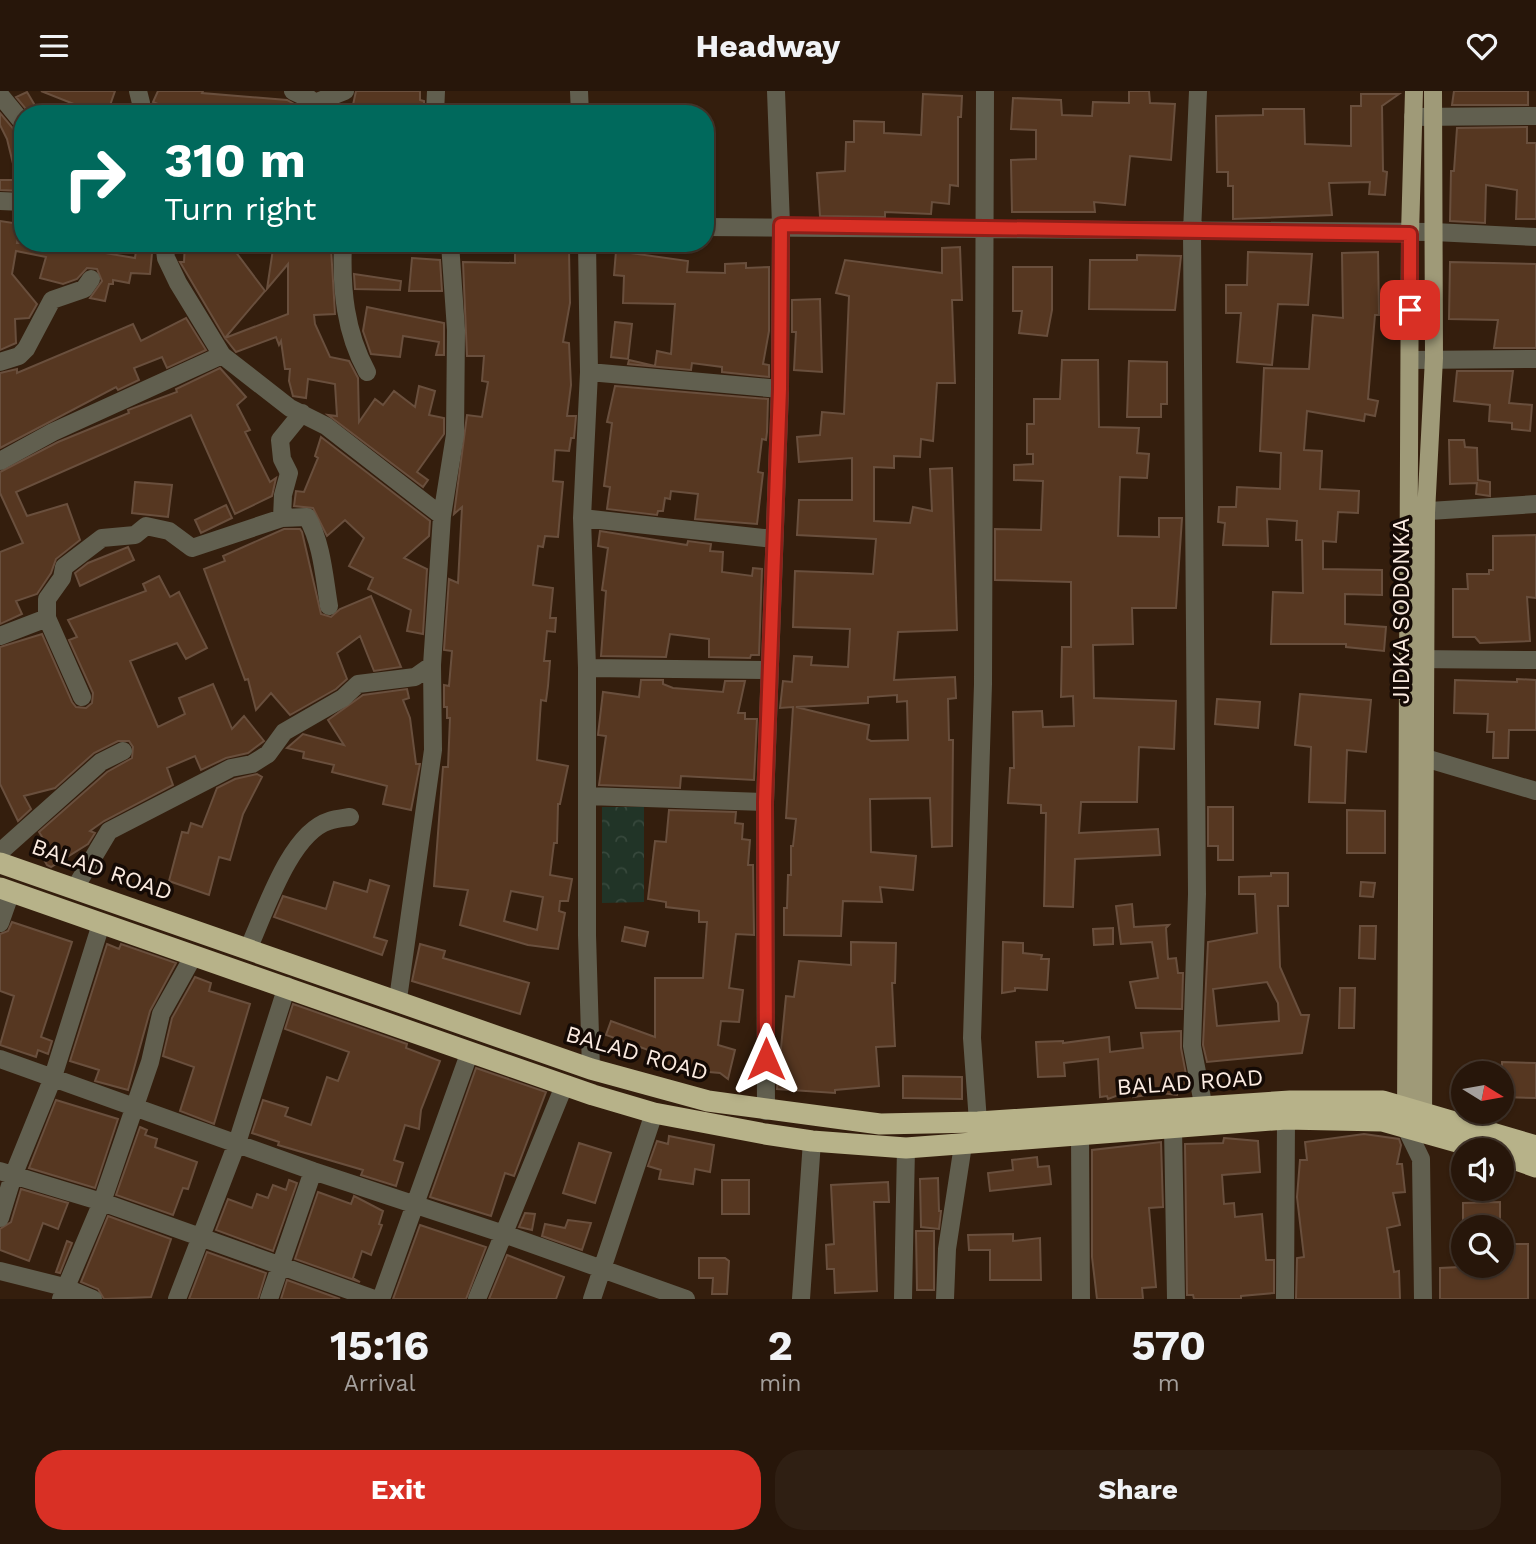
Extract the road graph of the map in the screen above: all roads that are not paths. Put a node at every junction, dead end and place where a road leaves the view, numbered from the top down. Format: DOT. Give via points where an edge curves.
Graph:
graph roads {
  1 [pos="293,91"];
  2 [pos="345,91"];
  3 [pos="776,91"];
  4 [pos="985,91"];
  5 [pos="1198,91"];
  6 [pos="1413,91"];
  7 [pos="1433,91"];
  8 [pos="0,95"];
  9 [pos="310,102"];
  10 [pos="14,112"];
  11 [pos="1433,115"];
  12 [pos="1536,116"];
  13 [pos="1413,117"];
  14 [pos="781,225"];
  15 [pos="714,227"];
  16 [pos="982,230"];
  17 [pos="1192,232"];
  18 [pos="1434,232"];
  19 [pos="1410,234"];
  20 [pos="1536,237"];
  21 [pos="165,252"];
  22 [pos="343,252"];
  23 [pos="450,252"];
  24 [pos="587,252"];
  25 [pos="91,279"];
  26 [pos="222,355"];
  27 [pos="1434,358"];
  28 [pos="1536,359"];
  29 [pos="1410,361"];
  30 [pos="0,362"];
  31 [pos="367,372"];
  32 [pos="589,372"];
  33 [pos="780,389"];
  34 [pos="302,413"];
  35 [pos="0,461"];
  36 [pos="1536,504"];
  37 [pos="1417,512"];
  38 [pos="442,516"];
  39 [pos="282,518"];
  40 [pos="582,518"];
  41 [pos="773,539"];
  42 [pos="329,606"];
  43 [pos="47,618"];
  44 [pos="0,636"];
  45 [pos="1407,658"];
  46 [pos="1426,660"];
  47 [pos="1536,660"];
  48 [pos="432,665"];
  49 [pos="587,668"];
  50 [pos="768,670"];
  51 [pos="82,697"];
  52 [pos="122,751"];
  53 [pos="1406,757"];
  54 [pos="1425,758"];
  55 [pos="1536,791"];
  56 [pos="587,796"];
  57 [pos="765,802"];
  58 [pos="351,817"];
  59 [pos="0,852"];
  60 [pos="0,863"];
  61 [pos="75,888"];
  62 [pos="6,890"];
  63 [pos="0,923"];
  64 [pos="101,924"];
  65 [pos="249,947"];
  66 [pos="194,955"];
  67 [pos="287,986"];
  68 [pos="398,999"];
  69 [pos="469,1054"];
  70 [pos="0,1059"];
  71 [pos="591,1069"];
  72 [pos="52,1080"];
  73 [pos="564,1086"];
  74 [pos="133,1107"];
  75 [pos="1204,1109"];
  76 [pos="766,1111"];
  77 [pos="654,1114"];
  78 [pos="1286,1119"];
  79 [pos="1414,1120"];
  80 [pos="978,1122"];
  81 [pos="1173,1127"];
  82 [pos="1080,1136"];
  83 [pos="1457,1138"];
  84 [pos="812,1141"];
  85 [pos="237,1143"];
  86 [pos="963,1145"];
  87 [pos="1536,1146"];
  88 [pos="906,1148"];
  89 [pos="1514,1159"];
  90 [pos="1536,1167"];
  91 [pos="313,1171"];
  92 [pos="6,1174"];
  93 [pos="102,1202"];
  94 [pos="416,1207"];
  95 [pos="0,1218"];
  96 [pos="504,1234"];
  97 [pos="202,1237"];
  98 [pos="280,1265"];
  99 [pos="603,1269"];
  100 [pos="0,1271"];
  101 [pos="63,1293"];
  102 [pos="683,1298"];
  103 [pos="93,1299"];
  104 [pos="177,1299"];
  105 [pos="269,1299"];
  106 [pos="374,1299"];
  107 [pos="381,1299"];
  108 [pos="477,1299"];
  109 [pos="592,1299"];
  110 [pos="801,1299"];
  111 [pos="903,1299"];
  112 [pos="945,1299"];
  113 [pos="1081,1299"];
  114 [pos="1176,1299"];
  115 [pos="1285,1299"];
  116 [pos="1423,1299"];
  1 -- 9 [label="street"];
  2 -- 9 [label="street"];
  3 -- 14 [label="street"];
  4 -- 16 [label="street"];
  5 -- 17 [label="street"];
  6 -- 13 [label="main road, JIDKA SODONKA"];
  7 -- 11 [label="main road, JIDKA SODONKA"];
  8 -- 10 [label="street"];
  11 -- 12 [label="street"];
  11 -- 13 [label="street"];
  11 -- 18 [label="main road, JIDKA SODONKA"];
  13 -- 19 [label="main road, JIDKA SODONKA"];
  14 -- 15 [label="street"];
  14 -- 16 [label="street"];
  14 -- 33 [label="street"];
  16 -- 17 [label="street"];
  16 -- 80 [label="street" via="982,684 972,1038"];
  17 -- 19 [label="street"];
  17 -- 75 [label="street" via="1197,894 1192,1046"];
  18 -- 19 [label="street"];
  18 -- 20 [label="street"];
  18 -- 27 [label="main road, JIDKA SODONKA"];
  19 -- 29 [label="main road, JIDKA SODONKA"];
  21 -- 26 [label="street" via="177,283"];
  22 -- 31 [label="street" via="346,320"];
  23 -- 38 [label="street" via="457,384 455,435"];
  24 -- 32 [label="street"];
  25 -- 30 [label="street" via="84,289 52,300 19,356"];
  26 -- 34 [label="street"];
  26 -- 35 [label="street"];
  27 -- 28 [label="street"];
  27 -- 29 [label="street"];
  27 -- 37 [label="main road, JIDKA SODONKA"];
  29 -- 37 [label="main road, JIDKA SODONKA"];
  32 -- 33 [label="street"];
  32 -- 40 [label="street"];
  33 -- 41 [label="street"];
  34 -- 38 [label="street" via="326,426"];
  34 -- 39 [label="street" via="280,440 289,473"];
  36 -- 37 [label="street"];
  37 -- 45 [label="main road, JIDKA SODONKA"];
  37 -- 46 [label="main road, JIDKA SODONKA"];
  38 -- 48 [label="street"];
  39 -- 42 [label="street" via="307,517 313,527"];
  39 -- 43 [label="street" via="192,548 169,531 146,526 135,535 102,538 64,566 62,578 47,599"];
  40 -- 41 [label="street"];
  40 -- 49 [label="street"];
  41 -- 50 [label="street"];
  43 -- 44 [label="street"];
  43 -- 51 [label="street"];
  45 -- 46 [label="street"];
  45 -- 53 [label="main road, JIDKA SODONKA"];
  46 -- 47 [label="street"];
  46 -- 54 [label="main road, JIDKA SODONKA"];
  48 -- 61 [label="street" via="415,677 358,684 343,698 284,732 268,754 252,764 231,768 109,831"];
  48 -- 68 [label="street" via="433,750"];
  49 -- 50 [label="street"];
  49 -- 56 [label="street"];
  50 -- 57 [label="street"];
  52 -- 59 [label="street" via="84,776"];
  53 -- 54 [label="street"];
  53 -- 79 [label="main road, JIDKA SODONKA"];
  54 -- 55 [label="street"];
  54 -- 79 [label="main road, JIDKA SODONKA"];
  56 -- 57 [label="street"];
  56 -- 71 [label="street"];
  57 -- 76 [label="street"];
  58 -- 65 [label="street" via="327,821 304,838"];
  60 -- 61 [label="highway, BALAD ROAD"];
  61 -- 65 [label="highway, BALAD ROAD"];
  62 -- 63 [label="street"];
  62 -- 64 [label="highway, BALAD ROAD"];
  64 -- 66 [label="highway, BALAD ROAD"];
  64 -- 72 [label="street"];
  65 -- 68 [label="highway, BALAD ROAD"];
  66 -- 67 [label="highway, BALAD ROAD"];
  66 -- 74 [label="street" via="161,1014"];
  67 -- 69 [label="highway, BALAD ROAD"];
  67 -- 85 [label="street"];
  68 -- 71 [label="highway, BALAD ROAD"];
  69 -- 73 [label="highway, BALAD ROAD"];
  69 -- 94 [label="street"];
  70 -- 72 [label="street"];
  71 -- 76 [label="highway, BALAD ROAD" via="708,1101"];
  72 -- 74 [label="street"];
  72 -- 92 [label="street"];
  73 -- 77 [label="highway, BALAD ROAD"];
  73 -- 96 [label="street"];
  74 -- 85 [label="street"];
  74 -- 93 [label="street"];
  75 -- 79 [label="highway, BALAD ROAD" via="1290,1101 1383,1101"];
  75 -- 80 [label="highway, BALAD ROAD"];
  76 -- 80 [label="highway, BALAD ROAD" via="880,1124"];
  77 -- 84 [label="highway, BALAD ROAD"];
  77 -- 99 [label="street"];
  78 -- 79 [label="highway, BALAD ROAD"];
  78 -- 81 [label="highway, BALAD ROAD"];
  78 -- 115 [label="street"];
  79 -- 83 [label="highway, BALAD ROAD"];
  79 -- 87 [label="highway, BALAD ROAD"];
  79 -- 116 [label="street" via="1421,1159"];
  81 -- 82 [label="highway, BALAD ROAD"];
  81 -- 114 [label="street"];
  82 -- 86 [label="highway, BALAD ROAD"];
  82 -- 113 [label="street"];
  84 -- 88 [label="highway, BALAD ROAD"];
  84 -- 110 [label="street"];
  85 -- 91 [label="street"];
  85 -- 97 [label="street"];
  86 -- 88 [label="highway, BALAD ROAD"];
  86 -- 112 [label="street" via="947,1249"];
  88 -- 111 [label="street"];
  89 -- 90 [label="highway"];
  91 -- 94 [label="street"];
  91 -- 98 [label="street"];
  92 -- 93 [label="street"];
  92 -- 95 [label="street"];
  93 -- 97 [label="street"];
  93 -- 101 [label="street"];
  94 -- 96 [label="street"];
  94 -- 107 [label="street"];
  96 -- 99 [label="street"];
  96 -- 108 [label="street"];
  97 -- 98 [label="street"];
  97 -- 104 [label="street"];
  98 -- 105 [label="street"];
  98 -- 106 [label="street"];
  99 -- 102 [label="street"];
  99 -- 109 [label="street"];
  100 -- 101 [label="street"];
  101 -- 103 [label="street"];
}
